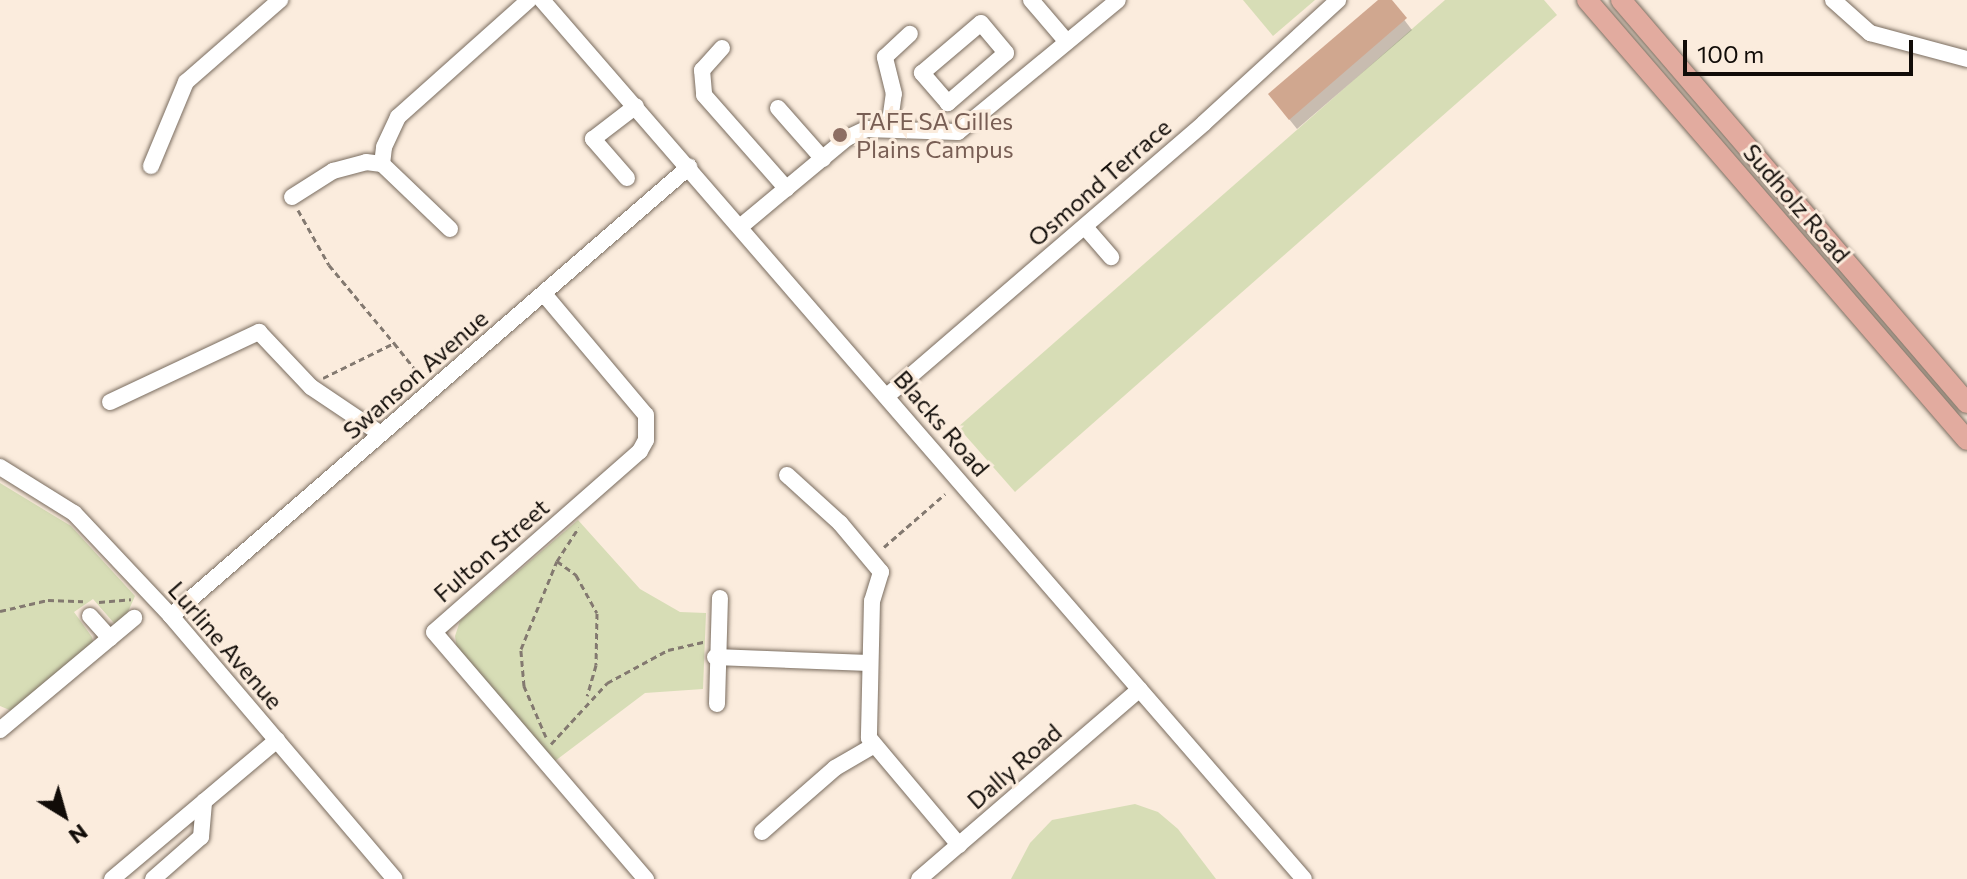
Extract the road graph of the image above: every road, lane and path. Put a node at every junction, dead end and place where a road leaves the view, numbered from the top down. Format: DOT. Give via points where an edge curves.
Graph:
graph roads {
  1 [pos="280,0"];
  2 [pos="529,0"];
  3 [pos="542,0"];
  4 [pos="1031,0"];
  5 [pos="1118,0"];
  6 [pos="1338,0"];
  7 [pos="1587,0"];
  8 [pos="1621,0"];
  9 [pos="1833,0"];
  10 [pos="910,34"];
  11 [pos="1067,42"];
  12 [pos="722,48"];
  13 [pos="1967,59"];
  14 [pos="998,60"];
  15 [pos="1018,83"];
  16 [pos="636,106"];
  17 [pos="778,108"];
  18 [pos="889,128"];
  19 [pos="823,159"];
  20 [pos="382,164"];
  21 [pos="151,166"];
  22 [pos="689,167"];
  23 [pos="627,178"];
  24 [pos="787,189"];
  25 [pos="295,203"];
  26 [pos="740,227"];
  27 [pos="1085,227"];
  28 [pos="450,229"];
  29 [pos="1111,257"];
  30 [pos="544,294"];
  31 [pos="394,343"];
  32 [pos="323,378"];
  33 [pos="423,379"];
  34 [pos="887,396"];
  35 [pos="110,402"];
  36 [pos="1967,403"];
  37 [pos="381,434"];
  38 [pos="1967,440"];
  39 [pos="0,467"];
  40 [pos="787,475"];
  41 [pos="945,494"];
  42 [pos="581,524"];
  43 [pos="884,547"];
  44 [pos="557,561"];
  45 [pos="720,598"];
  46 [pos="131,599"];
  47 [pos="0,611"];
  48 [pos="90,616"];
  49 [pos="171,616"];
  50 [pos="134,618"];
  51 [pos="110,638"];
  52 [pos="704,642"];
  53 [pos="715,657"];
  54 [pos="869,663"];
  55 [pos="1140,689"];
  56 [pos="586,700"];
  57 [pos="717,704"];
  58 [pos="1,727"];
  59 [pos="277,740"];
  60 [pos="551,744"];
  61 [pos="873,746"];
  62 [pos="556,752"];
  63 [pos="204,801"];
  64 [pos="762,832"];
  65 [pos="959,845"];
  66 [pos="112,879"];
  67 [pos="153,879"];
  68 [pos="395,879"];
  69 [pos="646,879"];
  70 [pos="919,879"];
  71 [pos="1304,879"];
  1 -- 21 [label="street" via="186,82"];
  2 -- 20 [label="street" via="398,117"];
  3 -- 16 [label="street, Blacks Road"];
  4 -- 11 [label="street"];
  5 -- 11 [label="street"];
  6 -- 27 [label="street, Osmond Terrace"];
  7 -- 38 [label="main road, Sudholz Road"];
  8 -- 36 [label="main road, Sudholz Road"];
  9 -- 13 [label="street" via="1870,33"];
  10 -- 18 [label="street" via="885,57 894,94"];
  11 -- 15 [label="street"];
  12 -- 24 [label="street" via="702,70 704,95"];
  14 -- 14 [label="street" via="948,103 922,73 981,23 1006,53"];
  14 -- 15 [label="street"];
  15 -- 18 [label="street" via="958,132"];
  16 -- 22 [label="street, Blacks Road"];
  16 -- 23 [label="street" via="593,139"];
  17 -- 19 [label="street"];
  18 -- 19 [label="street" via="866,129"];
  19 -- 24 [label="street"];
  20 -- 25 [label="street" via="366,162 333,171"];
  20 -- 28 [label="street"];
  22 -- 26 [label="street, Blacks Road"];
  22 -- 30 [label="street, Swanson Avenue"];
  24 -- 26 [label="street"];
  25 -- 31 [label="path" via="329,265"];
  26 -- 34 [label="street, Blacks Road"];
  27 -- 29 [label="street"];
  27 -- 34 [label="street, Osmond Terrace"];
  30 -- 37 [label="street, Swanson Avenue"];
  30 -- 69 [label="street, Fulton Street" via="646,415 646,440 640,451 434,632"];
  31 -- 32 [label="path"];
  31 -- 33 [label="path"];
  34 -- 55 [label="street, Blacks Road"];
  35 -- 37 [label="street" via="259,332 311,387"];
  37 -- 49 [label="street, Swanson Avenue"];
  39 -- 49 [label="street, Lurline Avenue" via="74,513"];
  40 -- 54 [label="street" via="840,523 881,572 872,601"];
  41 -- 43 [label="path"];
  42 -- 44 [label="path"];
  44 -- 56 [label="path" via="576,575 597,613 596,665"];
  44 -- 60 [label="path" via="527,630 520,669"];
  45 -- 53 [label="street"];
  46 -- 47 [label="path" via="48,600"];
  48 -- 51 [label="street"];
  49 -- 59 [label="street, Lurline Avenue"];
  50 -- 51 [label="street"];
  51 -- 58 [label="street"];
  52 -- 56 [label="path" via="639,663"];
  53 -- 54 [label="street"];
  53 -- 57 [label="street"];
  54 -- 61 [label="street" via="867,726"];
  55 -- 65 [label="street, Dally Road"];
  55 -- 71 [label="street, Blacks Road"];
  56 -- 60 [label="path"];
  59 -- 63 [label="street"];
  59 -- 68 [label="street, Lurline Avenue"];
  60 -- 62 [label="path"];
  61 -- 64 [label="street" via="835,768"];
  61 -- 65 [label="street"];
  63 -- 66 [label="street"];
  63 -- 67 [label="street" via="201,837"];
  65 -- 70 [label="street, Dally Road"];
}
